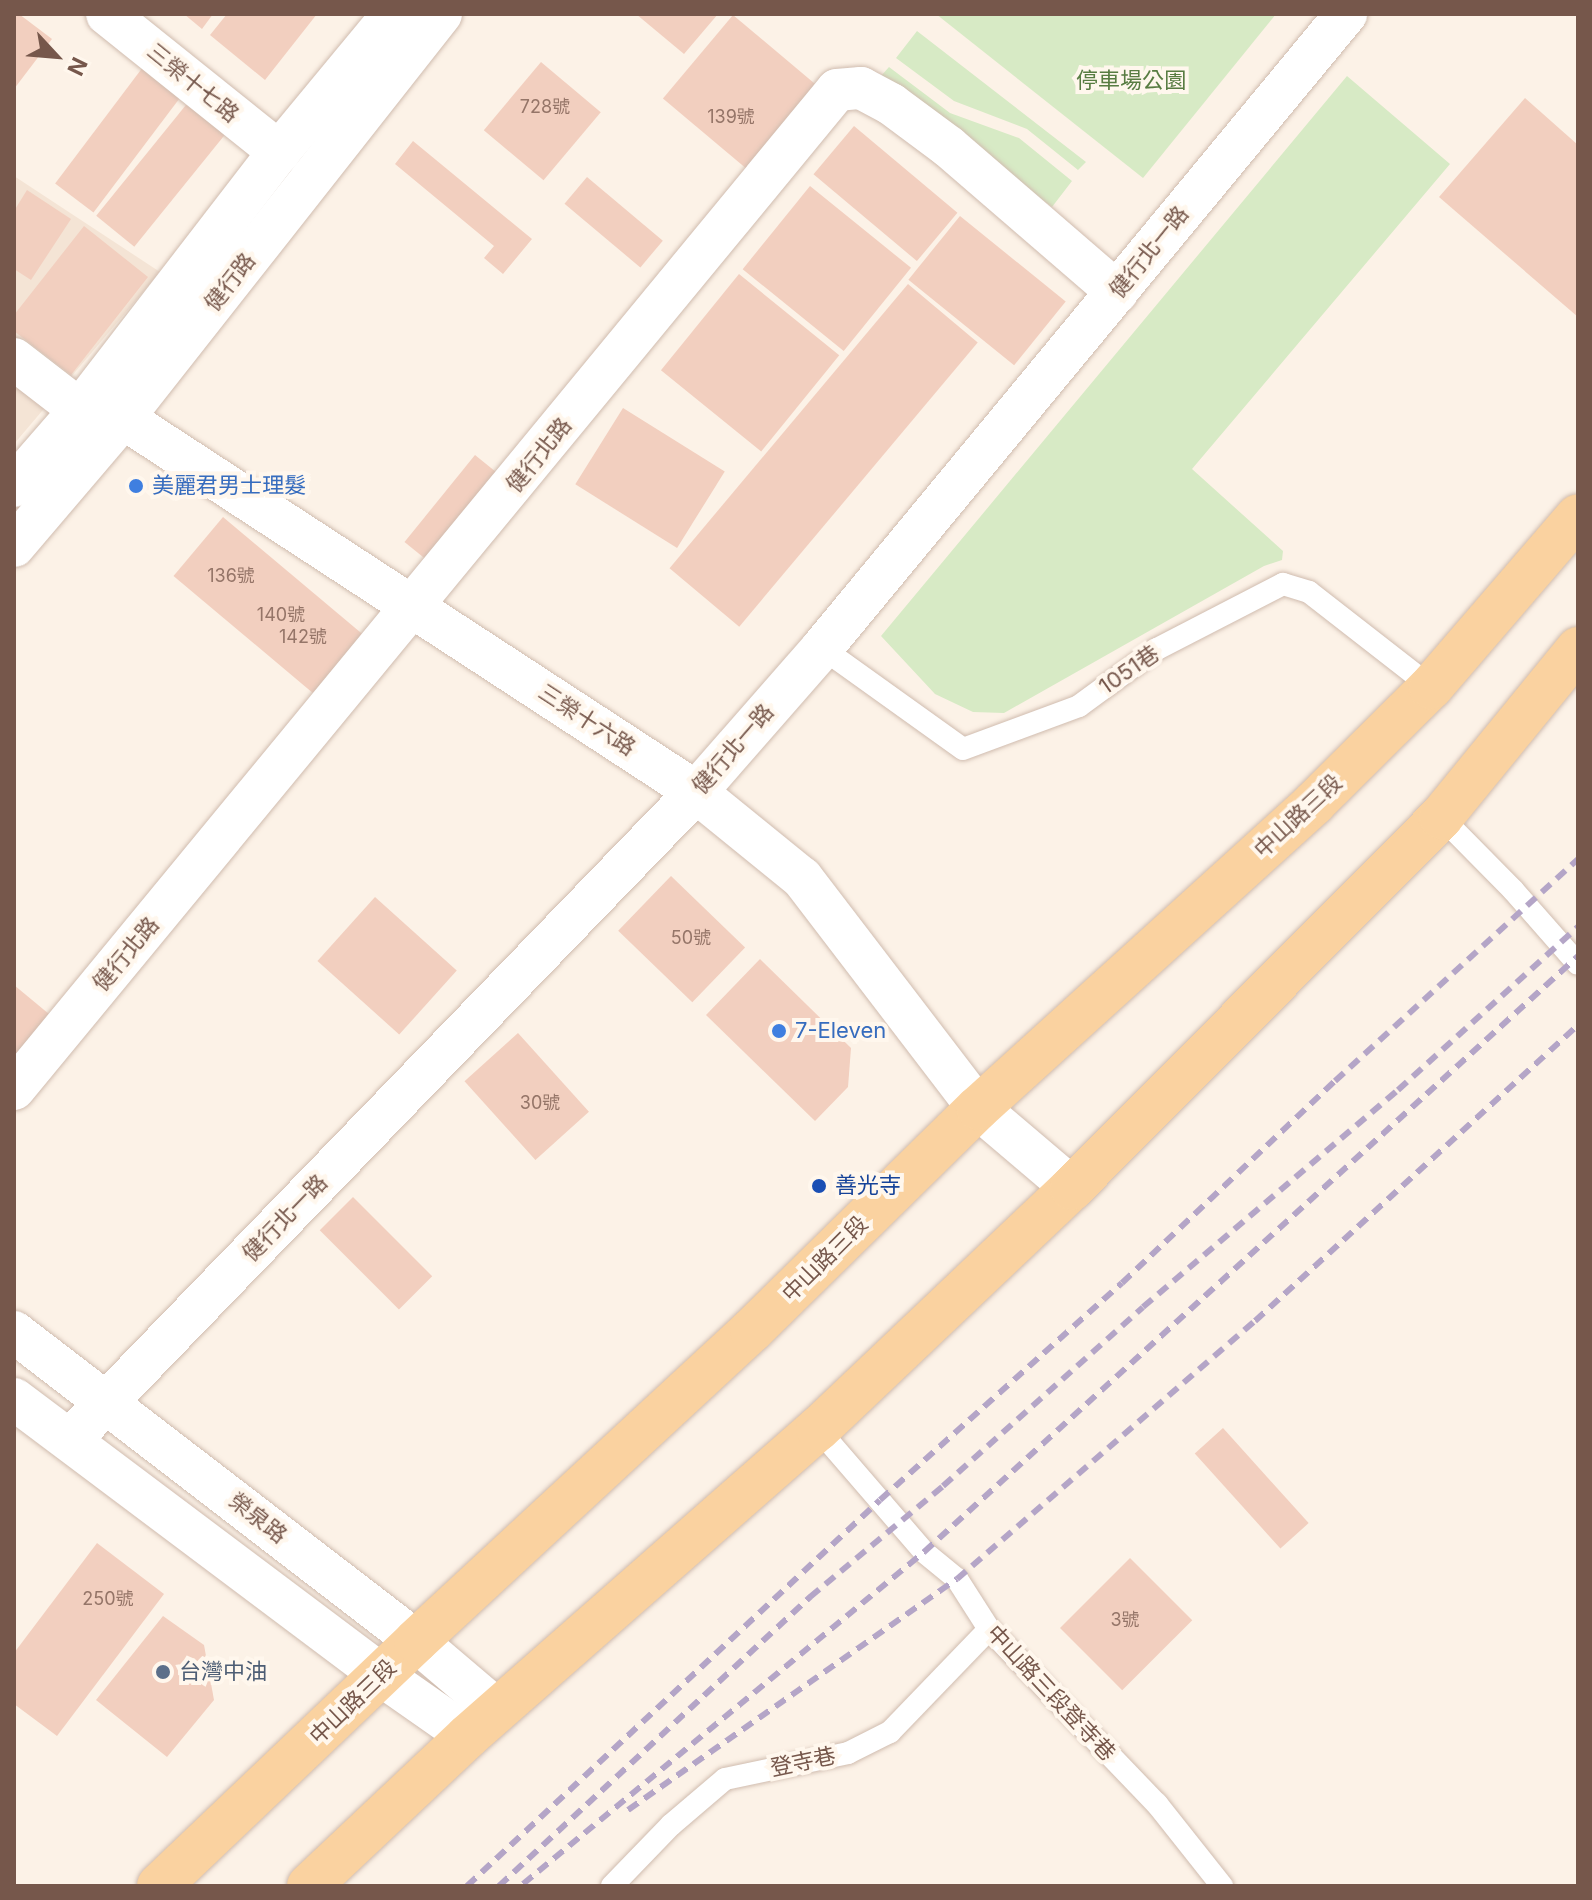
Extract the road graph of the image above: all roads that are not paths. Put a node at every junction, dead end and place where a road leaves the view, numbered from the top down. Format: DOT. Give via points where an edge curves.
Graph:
graph roads {
  1 [pos="107,14"];
  2 [pos="393,14"];
  3 [pos="441,14"];
  4 [pos="1346,14"];
  5 [pos="279,152"];
  6 [pos="1117,292"];
  7 [pos="14,359"];
  8 [pos="80,410"];
  9 [pos="123,418"];
  10 [pos="14,486"];
  11 [pos="1578,516"];
  12 [pos="14,546"];
  13 [pos="415,607"];
  14 [pos="822,648"];
  15 [pos="1578,649"];
  16 [pos="1431,687"];
  17 [pos="696,792"];
  18 [pos="1441,817"];
  19 [pos="1578,964"];
  20 [pos="14,1089"];
  21 [pos="978,1108"];
  22 [pos="1072,1188"];
  23 [pos="14,1332"];
  24 [pos="14,1399"];
  25 [pos="108,1402"];
  26 [pos="818,1429"];
  27 [pos="70,1440"];
  28 [pos="989,1629"];
  29 [pos="416,1641"];
  30 [pos="381,1675"];
  31 [pos="483,1723"];
  32 [pos="159,1886"];
  33 [pos="309,1886"];
  34 [pos="612,1886"];
  35 [pos="1222,1886"];
  1 -- 5 [label="street, 三榮十七路"];
  2 -- 5 [label="street, 健行路"];
  3 -- 9 [label="street, 健行路"];
  4 -- 6 [label="street, 健行北一路"];
  5 -- 8 [label="street, 健行路"];
  6 -- 13 [label="street, 健行北路" via="949,147 891,104 861,88 837,90"];
  6 -- 14 [label="street, 健行北一路"];
  7 -- 8 [label="street, 三榮十六路"];
  8 -- 9 [label="street, 三榮十六路"];
  8 -- 10 [label="street, 健行路"];
  9 -- 12 [label="street, 健行路"];
  9 -- 13 [label="street, 三榮十六路"];
  11 -- 16 [label="main road, 中山路三段"];
  13 -- 17 [label="street, 三榮十六路"];
  13 -- 20 [label="street, 健行北路"];
  14 -- 16 [label="lane, 1051巷" via="963,749 1079,706 1157,649 1283,584 1309,592"];
  14 -- 17 [label="street, 健行北一路"];
  15 -- 18 [label="main road"];
  16 -- 21 [label="main road, 中山路三段" via="1314,803"];
  17 -- 21 [label="street, 三榮十六路" via="802,878"];
  17 -- 25 [label="street, 健行北一路"];
  18 -- 19 [label="lane"];
  18 -- 22 [label="main road"];
  21 -- 22 [label="street, 三榮十六路"];
  21 -- 29 [label="main road, 中山路三段" via="752,1330"];
  22 -- 26 [label="main road"];
  23 -- 25 [label="street, 榮泉路"];
  24 -- 27 [label="street"];
  25 -- 27 [label="street, 健行北一路"];
  25 -- 29 [label="street, 榮泉路"];
  26 -- 28 [label="lane, 中山路三段登寺巷" via="924,1552 957,1579"];
  26 -- 31 [label="main road"];
  27 -- 30 [label="street"];
  28 -- 34 [label="lane, 登寺巷" via="890,1732 848,1753 725,1779"];
  28 -- 35 [label="lane, 中山路三段登寺巷" via="1157,1804"];
  29 -- 30 [label="main road, 中山路三段"];
  29 -- 31 [label="street, 榮泉路"];
  30 -- 31 [label="street"];
  30 -- 32 [label="main road, 中山路三段"];
  31 -- 33 [label="main road"];
}
